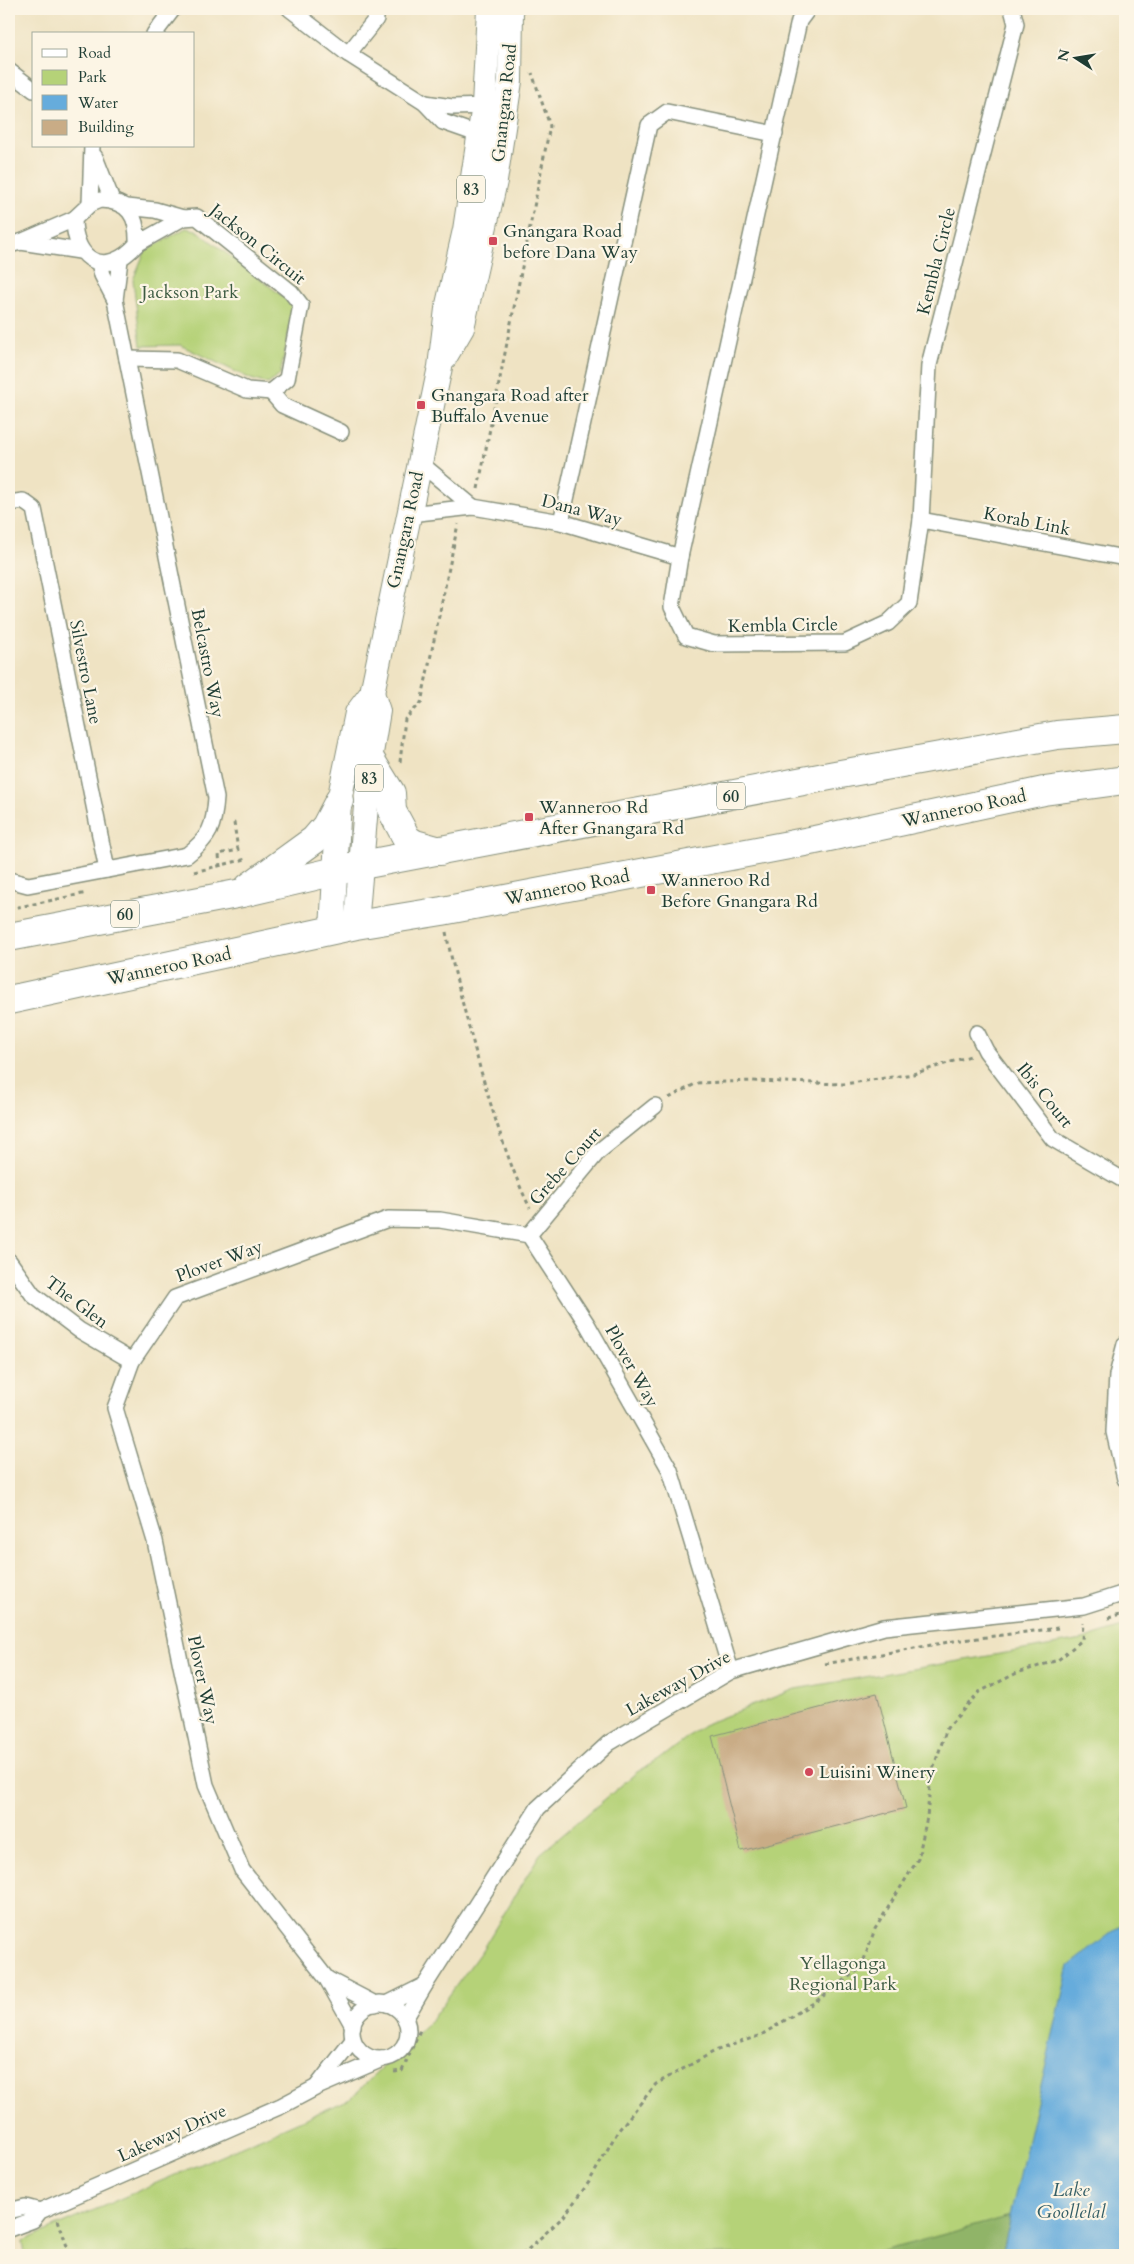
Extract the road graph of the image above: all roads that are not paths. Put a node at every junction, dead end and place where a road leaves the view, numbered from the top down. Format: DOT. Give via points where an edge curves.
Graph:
graph roads {
  1 [pos="173,9"];
  2 [pos="290,9"];
  3 [pos="375,9"];
  4 [pos="489,9"];
  5 [pos="511,9"];
  6 [pos="808,9"];
  7 [pos="1012,9"];
  8 [pos="156,32"];
  9 [pos="348,54"];
  10 [pos="9,71"];
  11 [pos="32,88"];
  12 [pos="425,102"];
  13 [pos="495,106"];
  14 [pos="775,134"];
  15 [pos="491,135"];
  16 [pos="92,148"];
  17 [pos="90,204"];
  18 [pos="119,204"];
  19 [pos="183,218"];
  20 [pos="74,219"];
  21 [pos="15,244"];
  22 [pos="137,244"];
  23 [pos="80,251"];
  24 [pos="120,260"];
  25 [pos="99,263"];
  26 [pos="115,300"];
  27 [pos="127,359"];
  28 [pos="271,392"];
  29 [pos="341,432"];
  30 [pos="419,462"];
  31 [pos="9,503"];
  32 [pos="473,507"];
  33 [pos="409,514"];
  34 [pos="921,520"];
  35 [pos="561,522"];
  36 [pos="680,557"];
  37 [pos="1125,558"];
  38 [pos="372,693"];
  39 [pos="1125,730"];
  40 [pos="370,759"];
  41 [pos="1125,780"];
  42 [pos="339,800"];
  43 [pos="440,851"];
  44 [pos="362,865"];
  45 [pos="107,870"];
  46 [pos="336,871"];
  47 [pos="13,882"];
  48 [pos="242,892"];
  49 [pos="344,928"];
  50 [pos="9,936"];
  51 [pos="9,1000"];
  52 [pos="977,1033"];
  53 [pos="655,1106"];
  54 [pos="1125,1181"];
  55 [pos="534,1229"];
  56 [pos="9,1261"];
  57 [pos="1125,1344"];
  58 [pos="132,1361"];
  59 [pos="1125,1479"];
  60 [pos="1125,1594"];
  61 [pos="730,1671"];
  62 [pos="327,1979"];
  63 [pos="425,1984"];
  64 [pos="381,2004"];
  65 [pos="406,2019"];
  66 [pos="353,2033"];
  67 [pos="382,2060"];
  68 [pos="317,2087"];
  69 [pos="47,2208"];
  70 [pos="9,2211"];
  71 [pos="9,2228"];
  1 -- 8 [label="street"];
  2 -- 9 [label="street"];
  3 -- 9 [label="street" via="376,19"];
  4 -- 13 [label="main road, Gnangara Road / 83"];
  5 -- 13 [label="main road, Gnangara Road / 83" via="510,81"];
  6 -- 14 [label="street, Kembla Circle" via="798,22"];
  7 -- 34 [label="street, Kembla Circle" via="1016,24 929,365"];
  9 -- 12 [label="street"];
  10 -- 11 [label="street"];
  12 -- 13 [label="street" via="452,107"];
  12 -- 15 [label="street" via="443,122"];
  13 -- 15 [label="main road, Gnangara Road / 83"];
  14 -- 35 [label="street" via="667,112 649,125"];
  14 -- 36 [label="street, Kembla Circle"];
  15 -- 30 [label="main road, Gnangara Road / 83" via="447,309 440,367"];
  16 -- 17 [label="street"];
  16 -- 18 [label="street"];
  17 -- 18 [label="street" via="100,200"];
  17 -- 20 [label="street"];
  18 -- 19 [label="street, Jackson Circuit"];
  18 -- 22 [label="street" via="132,214"];
  19 -- 22 [label="street, Jackson Circuit"];
  19 -- 28 [label="street, Jackson Circuit" via="197,216 291,292 301,305 287,379"];
  20 -- 21 [label="street"];
  20 -- 23 [label="street" via="75,241"];
  21 -- 23 [label="street"];
  22 -- 24 [label="street"];
  23 -- 25 [label="street"];
  24 -- 25 [label="street"];
  24 -- 26 [label="street, Belcastro Way"];
  25 -- 26 [label="street, Belcastro Way"];
  26 -- 27 [label="street, Belcastro Way"];
  27 -- 28 [label="street" via="177,360 247,390"];
  27 -- 45 [label="street, Belcastro Way" via="216,798 214,822 203,842 187,855"];
  28 -- 29 [label="street" via="282,406"];
  30 -- 32 [label="street"];
  30 -- 33 [label="main road, Gnangara Road / 83"];
  31 -- 45 [label="street, Silvestro Lane" via="23,501 34,510"];
  32 -- 33 [label="street, Dana Way"];
  32 -- 35 [label="street, Dana Way"];
  33 -- 38 [label="main road, Gnangara Road / 83"];
  34 -- 36 [label="street, Kembla Circle" via="909,603 888,623 845,643 714,644 686,636 672,607"];
  34 -- 37 [label="street, Korab Link"];
  35 -- 36 [label="street, Dana Way"];
  38 -- 40 [label="main road, Gnangara Road / 83" via="378,711"];
  38 -- 42 [label="main road, Gnangara Road / 83" via="357,712"];
  39 -- 43 [label="highway, 60" via="1057,735"];
  40 -- 43 [label="highway" via="391,793 392,811 408,839"];
  40 -- 44 [label="main road, Gnangara Road / 83"];
  41 -- 49 [label="highway, Wanneroo Road" via="1044,791 815,840"];
  42 -- 46 [label="main road, Gnangara Road / 83"];
  42 -- 48 [label="highway, 83" via="326,826 314,840"];
  43 -- 44 [label="highway, 60"];
  44 -- 46 [label="highway, 60"];
  44 -- 49 [label="main road, Gnangara Road / 83"];
  45 -- 47 [label="street, Belcastro Way" via="28,885"];
  46 -- 48 [label="highway, 60"];
  46 -- 49 [label="main road, Gnangara Road / 83"];
  48 -- 50 [label="highway, 60"];
  49 -- 51 [label="highway, Wanneroo Road"];
  52 -- 54 [label="street, Ibis Court" via="986,1051 1053,1140"];
  53 -- 55 [label="street, Grebe Court" via="598,1152"];
  55 -- 58 [label="street, Plover Way" via="440,1220 388,1219 174,1298"];
  55 -- 61 [label="street, Plover Way" via="670,1470"];
  56 -- 58 [label="street, The Glen" via="33,1295 78,1330"];
  57 -- 59 [label="street" via="1117,1375 1114,1432"];
  58 -- 62 [label="street, Plover Way" via="115,1408 155,1541 206,1785 242,1870"];
  60 -- 61 [label="street, Lakeway Drive" via="1084,1606 884,1627"];
  61 -- 63 [label="street, Lakeway Drive" via="609,1743 538,1808"];
  62 -- 64 [label="street, Plover Way"];
  62 -- 66 [label="street, Plover Way"];
  63 -- 64 [label="street, Lakeway Drive"];
  63 -- 65 [label="street, Lakeway Drive"];
  64 -- 65 [label="street" via="396,2008"];
  64 -- 66 [label="street" via="359,2013"];
  65 -- 67 [label="street" via="405,2044 392,2057"];
  66 -- 67 [label="street" via="364,2055"];
  66 -- 68 [label="street, Lakeway Drive"];
  67 -- 68 [label="street, Lakeway Drive"];
  68 -- 69 [label="street, Lakeway Drive" via="281,2106"];
  69 -- 70 [label="street, Lakeway Drive"];
  69 -- 71 [label="street, Lakeway Drive" via="33,2220"];
}
